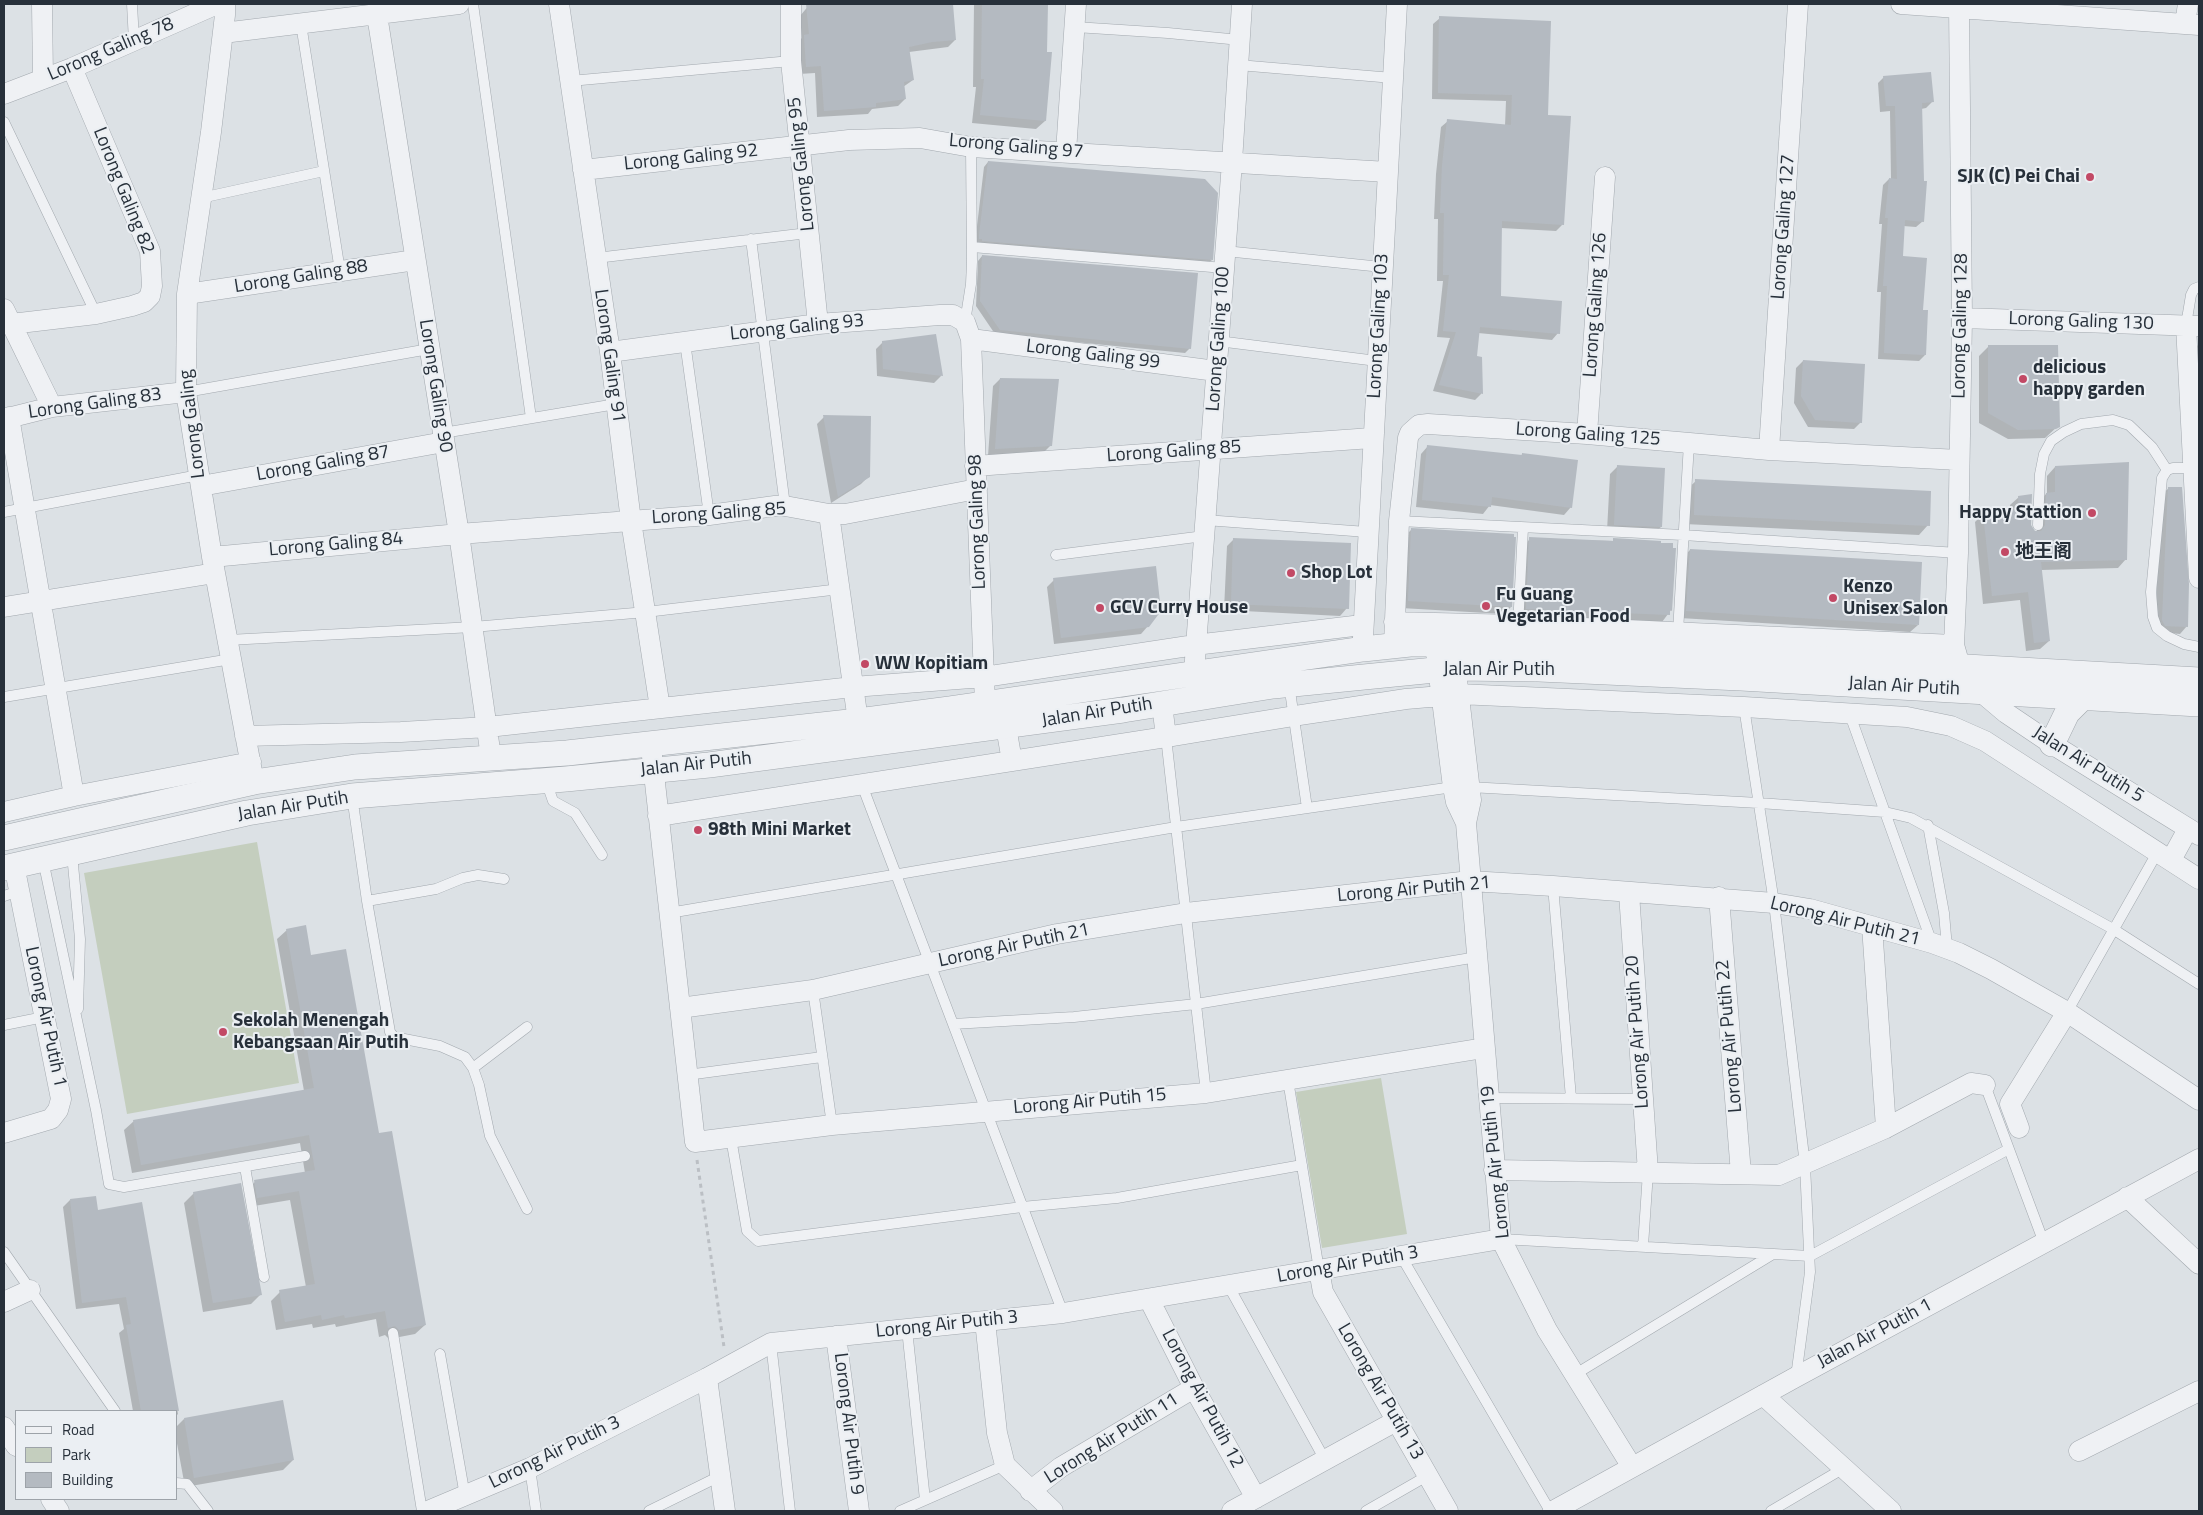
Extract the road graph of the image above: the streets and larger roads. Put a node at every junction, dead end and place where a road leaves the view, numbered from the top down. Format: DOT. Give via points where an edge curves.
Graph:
graph roads {
  1 [pos="42,4"];
  2 [pos="217,4"];
  3 [pos="225,4"];
  4 [pos="460,4"];
  5 [pos="559,4"];
  6 [pos="791,4"];
  7 [pos="1076,4"];
  8 [pos="1242,4"];
  9 [pos="1397,4"];
  10 [pos="1798,4"];
  11 [pos="1901,4"];
  12 [pos="2188,4"];
  13 [pos="1959,6"];
  14 [pos="377,15"];
  15 [pos="2192,24"];
  16 [pos="223,33"];
  17 [pos="72,68"];
  18 [pos="43,79"];
  19 [pos="4,94"];
  20 [pos="800,145"];
  21 [pos="1066,152"];
  22 [pos="1232,162"];
  23 [pos="583,170"];
  24 [pos="1388,172"];
  25 [pos="1605,177"];
  26 [pos="415,260"];
  27 [pos="187,294"];
  28 [pos="8,316"];
  29 [pos="1962,318"];
  30 [pos="818,324"];
  31 [pos="2193,325"];
  32 [pos="968,331"];
  33 [pos="610,352"];
  34 [pos="1216,371"];
  35 [pos="186,392"];
  36 [pos="2195,392"];
  37 [pos="52,407"];
  38 [pos="7,418"];
  39 [pos="1587,434"];
  40 [pos="444,438"];
  41 [pos="1372,438"];
  42 [pos="1212,449"];
  43 [pos="1769,450"];
  44 [pos="1959,460"];
  45 [pos="976,466"];
  46 [pos="2196,468"];
  47 [pos="200,481"];
  48 [pos="977,489"];
  49 [pos="829,514"];
  50 [pos="631,521"];
  51 [pos="459,534"];
  52 [pos="2198,545"];
  53 [pos="214,565"];
  54 [pos="2199,578"];
  55 [pos="42,601"];
  56 [pos="4,607"];
  57 [pos="1394,634"];
  58 [pos="1517,634"];
  59 [pos="1363,637"];
  60 [pos="1195,645"];
  61 [pos="1445,656"];
  62 [pos="1957,656"];
  63 [pos="1055,666"];
  64 [pos="1194,673"];
  65 [pos="984,677"];
  66 [pos="1742,678"];
  67 [pos="2199,680"];
  68 [pos="853,687"];
  69 [pos="1980,691"];
  70 [pos="1060,692"];
  71 [pos="1449,695"];
  72 [pos="2083,697"];
  73 [pos="985,704"];
  74 [pos="1162,704"];
  75 [pos="2199,704"];
  76 [pos="1744,707"];
  77 [pos="660,708"];
  78 [pos="858,721"];
  79 [pos="488,727"];
  80 [pos="1006,727"];
  81 [pos="246,736"];
  82 [pos="1166,737"];
  83 [pos="650,744"];
  84 [pos="2052,744"];
  85 [pos="491,757"];
  86 [pos="1012,761"];
  87 [pos="653,770"];
  88 [pos="252,772"];
  89 [pos="74,796"];
  90 [pos="4,812"];
  91 [pos="658,816"];
  92 [pos="2194,832"];
  93 [pos="4,838"];
  94 [pos="2164,856"];
  95 [pos="9,867"];
  96 [pos="2199,879"];
  97 [pos="1470,881"];
  98 [pos="1629,893"];
  99 [pos="11,894"];
  100 [pos="1719,897"];
  101 [pos="1872,926"];
  102 [pos="680,1008"];
  103 [pos="2067,1012"];
  104 [pos="1484,1048"];
  105 [pos="1985,1085"];
  106 [pos="2199,1100"];
  107 [pos="1886,1128"];
  108 [pos="2020,1128"];
  109 [pos="4,1133"];
  110 [pos="2199,1159"];
  111 [pos="1494,1170"];
  112 [pos="1648,1172"];
  113 [pos="1741,1174"];
  114 [pos="2128,1197"];
  115 [pos="1501,1239"];
  116 [pos="2199,1264"];
  117 [pos="1319,1270"];
  118 [pos="30,1290"];
  119 [pos="1149,1298"];
  120 [pos="4,1302"];
  121 [pos="985,1321"];
  122 [pos="836,1336"];
  123 [pos="708,1378"];
  124 [pos="1194,1388"];
  125 [pos="2199,1391"];
  126 [pos="1763,1395"];
  127 [pos="1396,1421"];
  128 [pos="4,1427"];
  129 [pos="15,1444"];
  130 [pos="2079,1451"];
  131 [pos="1632,1467"];
  132 [pos="1030,1491"];
  133 [pos="1256,1498"];
  134 [pos="52,1500"];
  135 [pos="59,1511"];
  136 [pos="428,1511"];
  137 [pos="725,1511"];
  138 [pos="859,1511"];
  139 [pos="1053,1511"];
  140 [pos="1232,1511"];
  141 [pos="1448,1511"];
  142 [pos="1551,1511"];
  143 [pos="1891,1511"];
  1 -- 18 [label="street"];
  2 -- 17 [label="street, Lorong Galing 78"];
  3 -- 16 [label="street, Lorong Galing"];
  4 -- 14 [label="street"];
  5 -- 23 [label="street, Lorong Galing 91"];
  6 -- 20 [label="street, Lorong Galing 95" via="791,61"];
  7 -- 21 [label="street"];
  8 -- 22 [label="street, Lorong Galing 100"];
  9 -- 24 [label="street, Lorong Galing 103"];
  10 -- 43 [label="street, Lorong Galing 127"];
  11 -- 13 [label="street"];
  12 -- 15 [label="street"];
  13 -- 15 [label="street"];
  13 -- 29 [label="street, Lorong Galing 128"];
  14 -- 16 [label="street"];
  14 -- 26 [label="street, Lorong Galing 90"];
  16 -- 27 [label="street, Lorong Galing"];
  17 -- 18 [label="street, Lorong Galing 78"];
  17 -- 28 [label="street, Lorong Galing 82" via="150,251 150,296 144,302 96,314"];
  18 -- 19 [label="street, Lorong Galing 78"];
  20 -- 21 [label="street, Lorong Galing 97" via="920,138 971,147"];
  20 -- 23 [label="street, Lorong Galing 92"];
  20 -- 30 [label="street, Lorong Galing 95"];
  21 -- 22 [label="street, Lorong Galing 97"];
  22 -- 24 [label="street, Lorong Galing 97"];
  22 -- 34 [label="street, Lorong Galing 100"];
  23 -- 33 [label="street, Lorong Galing 91"];
  24 -- 41 [label="street, Lorong Galing 103"];
  25 -- 39 [label="street, Lorong Galing 126"];
  26 -- 27 [label="street, Lorong Galing 88"];
  26 -- 40 [label="street, Lorong Galing 90"];
  27 -- 35 [label="street, Lorong Galing"];
  28 -- 37 [label="street"];
  29 -- 31 [label="street, Lorong Galing 130"];
  29 -- 44 [label="street, Lorong Galing 128"];
  30 -- 32 [label="street, Lorong Galing 93" via="953,315"];
  30 -- 33 [label="street, Lorong Galing 93"];
  31 -- 36 [label="street"];
  32 -- 34 [label="street, Lorong Galing 99"];
  32 -- 45 [label="street, Lorong Galing 98"];
  33 -- 50 [label="street, Lorong Galing 91"];
  34 -- 42 [label="street, Lorong Galing 100"];
  35 -- 37 [label="street, Lorong Galing 83"];
  35 -- 47 [label="street, Lorong Galing"];
  36 -- 46 [label="street"];
  37 -- 38 [label="street, Lorong Galing 83"];
  38 -- 55 [label="street"];
  39 -- 43 [label="street, Lorong Galing 125"];
  39 -- 57 [label="street, Lorong Galing 125" via="1428,424 1419,425 1410,433 1399,520"];
  40 -- 47 [label="street, Lorong Galing 87"];
  40 -- 51 [label="street, Lorong Galing 90"];
  41 -- 42 [label="street, Lorong Galing 85"];
  41 -- 59 [label="street, Lorong Galing 103"];
  42 -- 45 [label="street, Lorong Galing 85"];
  42 -- 60 [label="street, Lorong Galing 100"];
  43 -- 44 [label="street, Lorong Galing 125"];
  44 -- 62 [label="street, Lorong Galing 128"];
  45 -- 48 [label="street, Lorong Galing 98"];
  46 -- 52 [label="street"];
  47 -- 53 [label="street, Lorong Galing"];
  48 -- 49 [label="street, Lorong Galing 85" via="865,511"];
  48 -- 65 [label="street, Lorong Galing 98"];
  49 -- 50 [label="street, Lorong Galing 85" via="785,506"];
  49 -- 68 [label="street"];
  50 -- 51 [label="street, Lorong Galing 85"];
  50 -- 77 [label="street, Lorong Galing 91"];
  51 -- 53 [label="street, Lorong Galing 84"];
  51 -- 79 [label="street, Lorong Galing 90"];
  52 -- 54 [label="street"];
  53 -- 55 [label="street, Lorong Galing 84"];
  53 -- 81 [label="street, Lorong Galing"];
  55 -- 56 [label="street, Lorong Galing 84"];
  55 -- 89 [label="street"];
  57 -- 58 [label="street"];
  57 -- 59 [label="street, Jalan Air Putih"];
  57 -- 61 [label="street, Jalan Air Putih"];
  58 -- 61 [label="street, Jalan Air Putih"];
  58 -- 62 [label="street, Jalan Air Putih" via="1626,648"];
  58 -- 62 [label="street" via="1678,632"];
  59 -- 60 [label="street"];
  59 -- 64 [label="street, Jalan Air Putih"];
  60 -- 63 [label="street"];
  60 -- 64 [label="street, Lorong Galing 100"];
  61 -- 66 [label="street, Jalan Air Putih" via="1539,669"];
  61 -- 71 [label="street, Lorong Air Putih 19"];
  61 -- 74 [label="street, Jalan Air Putih"];
  62 -- 67 [label="street, Jalan Air Putih"];
  62 -- 69 [label="street"];
  63 -- 65 [label="street"];
  63 -- 70 [label="street"];
  64 -- 70 [label="street, Jalan Air Putih"];
  65 -- 68 [label="street"];
  65 -- 73 [label="street, Lorong Galing 98"];
  66 -- 69 [label="street, Jalan Air Putih"];
  66 -- 76 [label="street"];
  68 -- 77 [label="street"];
  68 -- 78 [label="street"];
  69 -- 72 [label="street, Jalan Air Putih"];
  69 -- 84 [label="street, Jalan Air Putih 5"];
  70 -- 73 [label="street, Jalan Air Putih"];
  71 -- 76 [label="street"];
  71 -- 82 [label="street"];
  71 -- 97 [label="street, Lorong Air Putih 19" via="1461,786 1456,802 1466,823"];
  72 -- 75 [label="street, Jalan Air Putih"];
  72 -- 84 [label="street" via="2067,713"];
  73 -- 78 [label="street, Jalan Air Putih"];
  74 -- 80 [label="street, Jalan Air Putih"];
  74 -- 82 [label="street"];
  76 -- 94 [label="street" via="1907,717 1951,726 1976,737"];
  77 -- 79 [label="street"];
  78 -- 83 [label="street, Jalan Air Putih"];
  79 -- 81 [label="street"];
  79 -- 85 [label="street, Lorong Galing 90"];
  80 -- 86 [label="street"];
  80 -- 87 [label="street, Jalan Air Putih"];
  81 -- 88 [label="street, Lorong Galing"];
  82 -- 86 [label="street"];
  83 -- 85 [label="street, Jalan Air Putih"];
  83 -- 87 [label="street"];
  84 -- 92 [label="street, Jalan Air Putih 5"];
  85 -- 88 [label="street, Jalan Air Putih"];
  86 -- 91 [label="street"];
  87 -- 91 [label="street"];
  87 -- 95 [label="street, Jalan Air Putih" via="352,796 248,813"];
  88 -- 89 [label="street"];
  88 -- 93 [label="street, Jalan Air Putih"];
  89 -- 90 [label="street"];
  91 -- 102 [label="street"];
  92 -- 94 [label="street"];
  94 -- 96 [label="street"];
  95 -- 99 [label="street, Lorong Air Putih 1"];
  97 -- 98 [label="street, Lorong Air Putih 21"];
  97 -- 102 [label="street, Lorong Air Putih 21" via="1186,913 1057,934 813,990"];
  97 -- 104 [label="street, Lorong Air Putih 19"];
  98 -- 100 [label="street, Lorong Air Putih 21"];
  98 -- 112 [label="street, Lorong Air Putih 20"];
  99 -- 109 [label="street, Lorong Air Putih 1" via="44,1017 61,1099 51,1119"];
  100 -- 101 [label="street, Lorong Air Putih 21" via="1810,909"];
  100 -- 113 [label="street, Lorong Air Putih 22"];
  101 -- 103 [label="street, Lorong Air Putih 21" via="1939,945 1992,969"];
  101 -- 107 [label="street"];
  102 -- 104 [label="street, Lorong Air Putih 15" via="695,1142 986,1110 1206,1093"];
  103 -- 106 [label="street, Lorong Air Putih 21"];
  103 -- 108 [label="street" via="2010,1104"];
  104 -- 111 [label="street, Lorong Air Putih 19"];
  105 -- 107 [label="street" via="1971,1083"];
  107 -- 113 [label="street" via="1779,1175"];
  110 -- 114 [label="street, Jalan Air Putih 1"];
  111 -- 112 [label="street"];
  111 -- 115 [label="street, Lorong Air Putih 19"];
  112 -- 113 [label="street"];
  114 -- 116 [label="street"];
  114 -- 126 [label="street, Jalan Air Putih 1"];
  115 -- 117 [label="street, Lorong Air Putih 3"];
  115 -- 131 [label="street, Lorong Air Putih 19" via="1547,1330"];
  117 -- 119 [label="street, Lorong Air Putih 3"];
  117 -- 127 [label="street, Lorong Air Putih 13" via="1323,1292"];
  118 -- 120 [label="street"];
  119 -- 121 [label="street, Lorong Air Putih 3" via="1062,1314"];
  119 -- 124 [label="street, Lorong Air Putih 12"];
  121 -- 122 [label="street, Lorong Air Putih 3"];
  121 -- 132 [label="street" via="997,1433 1005,1465"];
  122 -- 123 [label="street, Lorong Air Putih 3" via="771,1343"];
  122 -- 138 [label="street, Lorong Air Putih 9"];
  123 -- 136 [label="street, Lorong Air Putih 3" via="530,1468"];
  123 -- 137 [label="street"];
  124 -- 132 [label="street, Lorong Air Putih 11" via="1061,1467"];
  124 -- 133 [label="street, Lorong Air Putih 12"];
  125 -- 130 [label="street"];
  126 -- 131 [label="street, Jalan Air Putih 1"];
  126 -- 143 [label="street"];
  127 -- 133 [label="street"];
  127 -- 141 [label="street, Lorong Air Putih 13"];
  128 -- 129 [label="street"];
  131 -- 142 [label="street, Jalan Air Putih 1"];
  132 -- 139 [label="street"];
  133 -- 140 [label="street"];
  134 -- 135 [label="street"];
}
